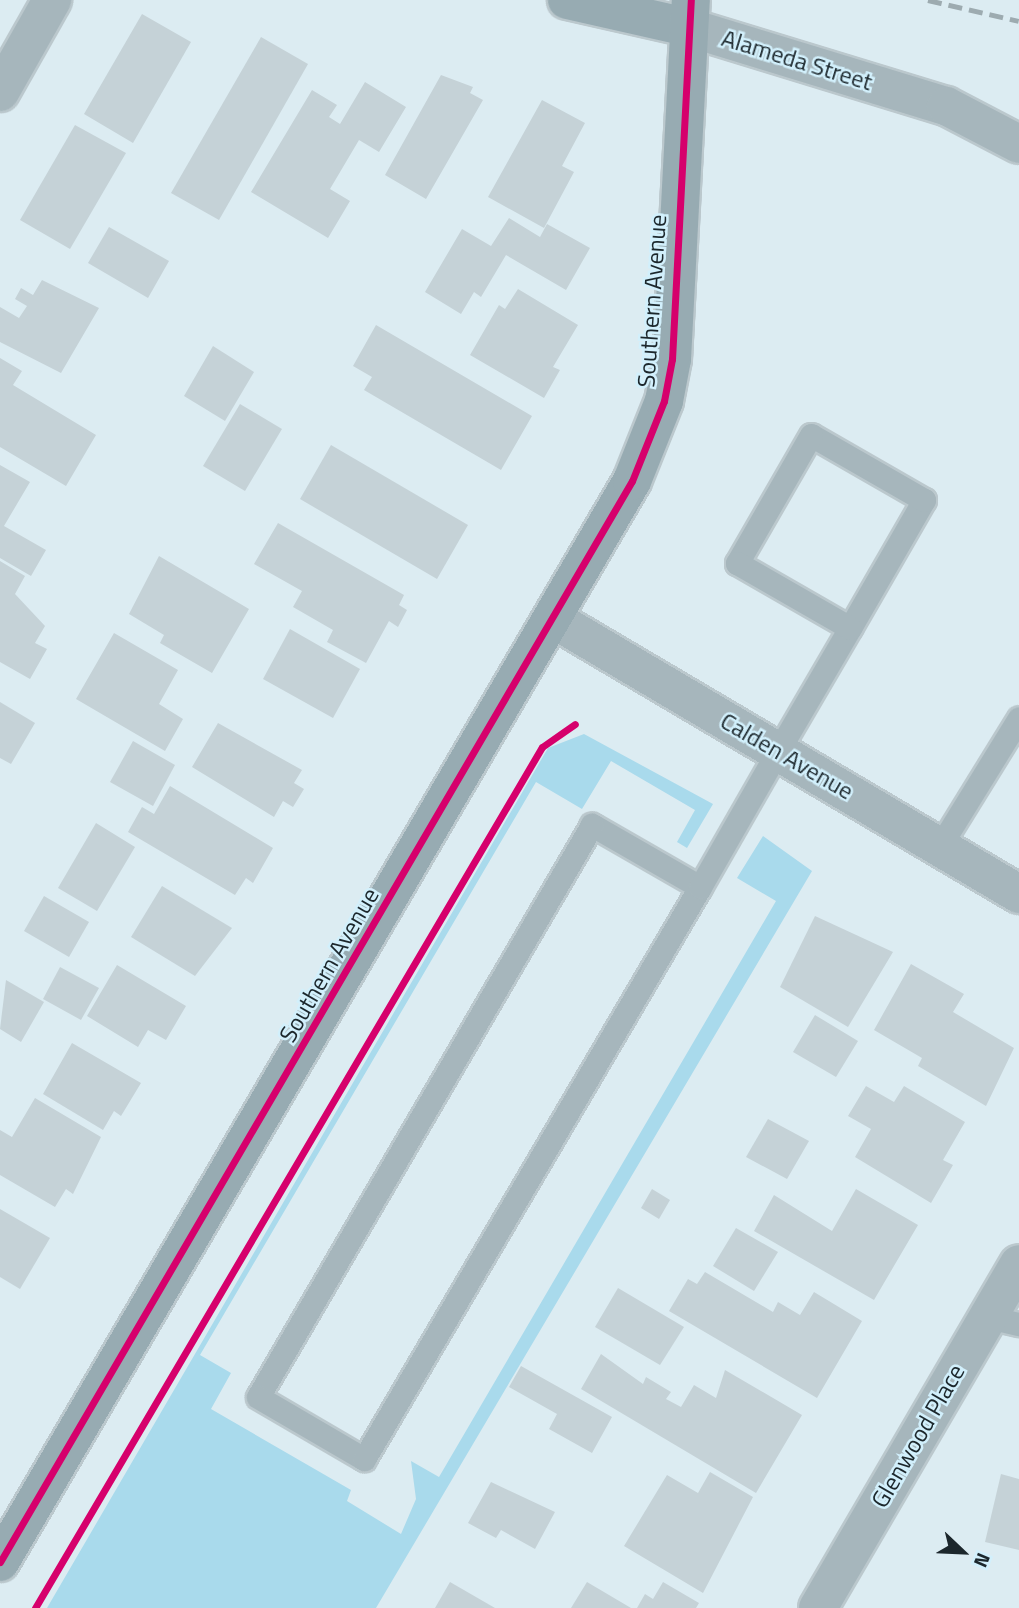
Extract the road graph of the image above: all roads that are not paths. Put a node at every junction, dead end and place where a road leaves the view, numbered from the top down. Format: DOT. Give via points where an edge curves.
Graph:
graph roads {
  1 [pos="52,0"];
  2 [pos="567,0"];
  3 [pos="689,13"];
  4 [pos="0,92"];
  5 [pos="1019,144"];
  6 [pos="555,620"];
  7 [pos="850,628"];
  8 [pos="1019,718"];
  9 [pos="778,751"];
  10 [pos="940,846"];
  11 [pos="700,887"];
  12 [pos="1019,894"];
  13 [pos="1019,1264"];
  14 [pos="1004,1320"];
  15 [pos="0,1562"];
  16 [pos="827,1606"];
  1 -- 4 [label="street"];
  2 -- 3 [label="street, Alameda Street"];
  3 -- 5 [label="street, Alameda Street" via="946,106"];
  3 -- 6 [label="street, Southern Avenue" via="672,359 664,401 632,481"];
  6 -- 9 [label="street, Calden Avenue"];
  6 -- 15 [label="street, Southern Avenue"];
  7 -- 7 [label="lane" via="924,500 811,435 737,562"];
  7 -- 9 [label="lane"];
  8 -- 10 [label="lane"];
  9 -- 10 [label="street, Calden Avenue"];
  9 -- 11 [label="lane"];
  10 -- 12 [label="street, Calden Avenue"];
  11 -- 11 [label="lane" via="364,1459 258,1397 592,825"];
  13 -- 14 [label="street, Glenwood Place"];
  14 -- 16 [label="street, Glenwood Place"];
}
